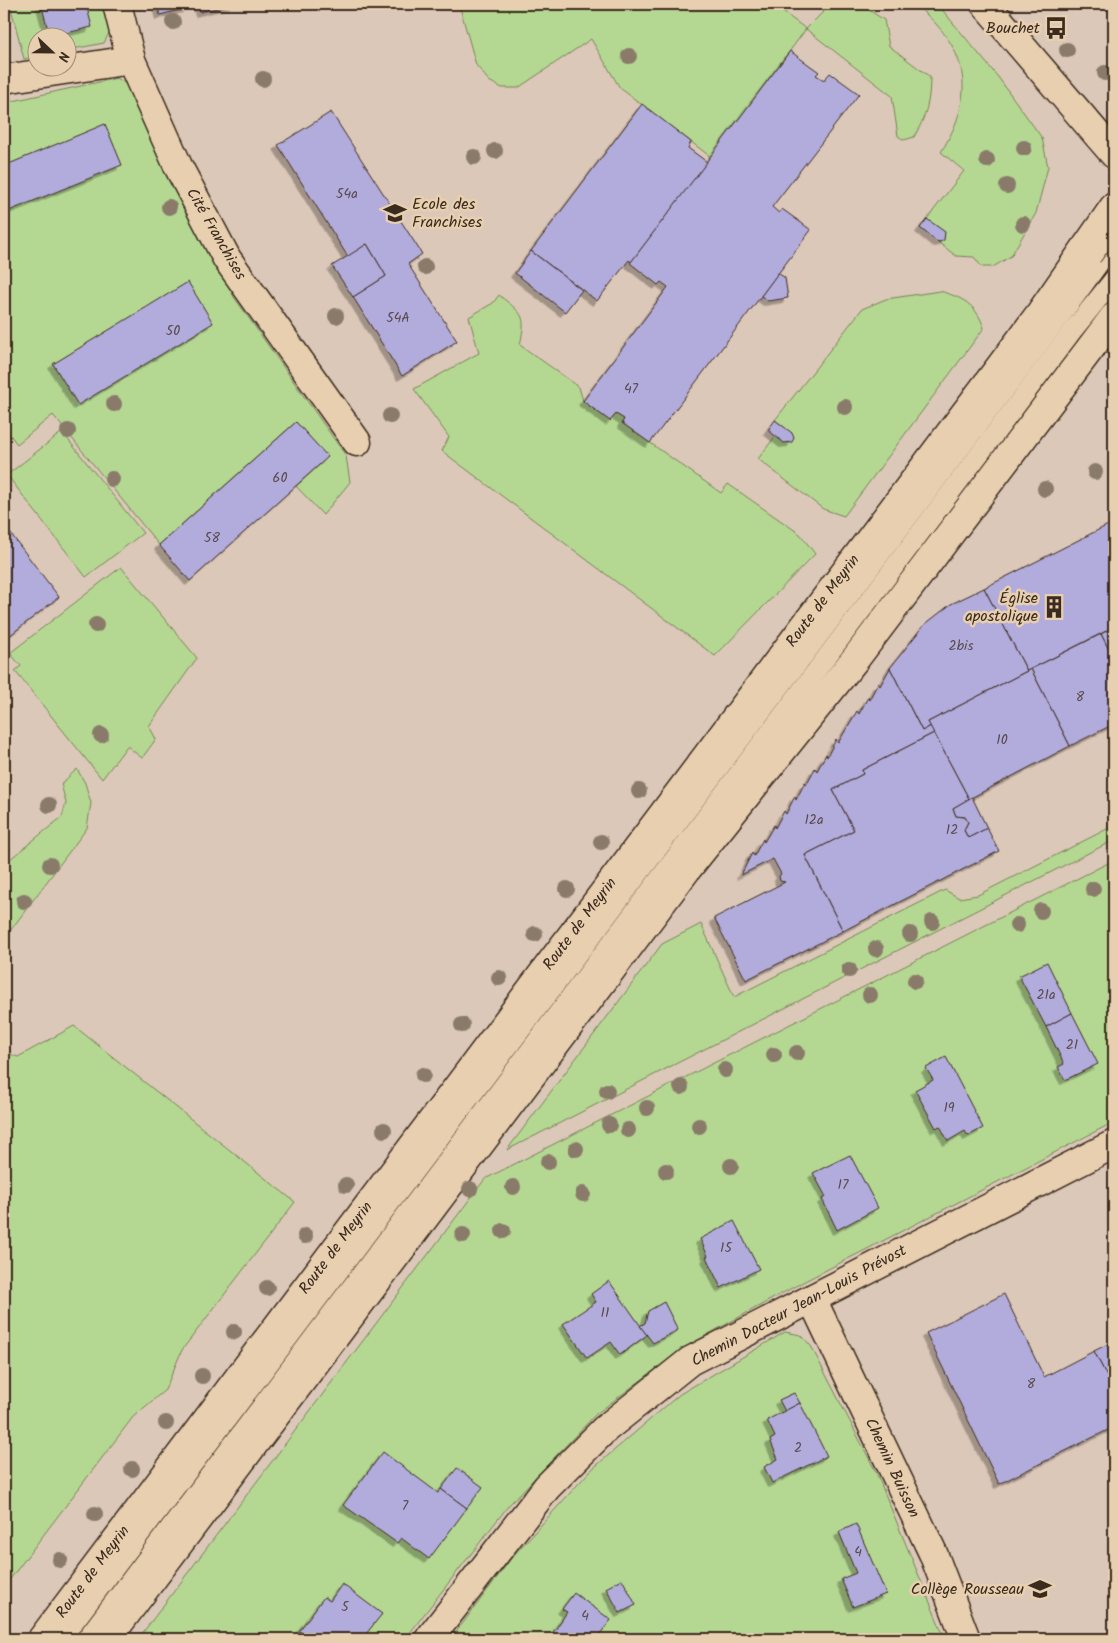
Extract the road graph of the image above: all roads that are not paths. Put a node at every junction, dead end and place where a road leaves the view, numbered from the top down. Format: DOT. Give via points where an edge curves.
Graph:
graph roads {
  1 [pos="118,4"];
  2 [pos="985,4"];
  3 [pos="131,60"];
  4 [pos="4,79"];
  5 [pos="1114,154"];
  6 [pos="1114,207"];
  7 [pos="1114,227"];
  8 [pos="1114,279"];
  9 [pos="1114,317"];
  10 [pos="357,442"];
  11 [pos="1114,1144"];
  12 [pos="812,1299"];
  13 [pos="42,1639"];
  14 [pos="61,1639"];
  15 [pos="86,1639"];
  16 [pos="107,1639"];
  17 [pos="429,1639"];
  18 [pos="966,1639"];
  1 -- 3 [label="main road, Cité Franchises"];
  2 -- 5 [label="main road"];
  3 -- 4 [label="main road"];
  3 -- 10 [label="main road, Cité Franchises" via="178,166 227,258"];
  6 -- 13 [label="main road, Route de Meyrin" via="1027,330"];
  7 -- 14 [label="lane" via="1100,262 1086,282"];
  8 -- 15 [label="lane"];
  9 -- 16 [label="main road" via="856,658 687,869"];
  11 -- 12 [label="main road, Chemin Docteur Jean-Louis Prévost"];
  12 -- 17 [label="main road, Chemin Docteur Jean-Louis Prévost" via="690,1361 605,1429 547,1487"];
  12 -- 18 [label="main road, Chemin Buisson" via="933,1553"];
}
